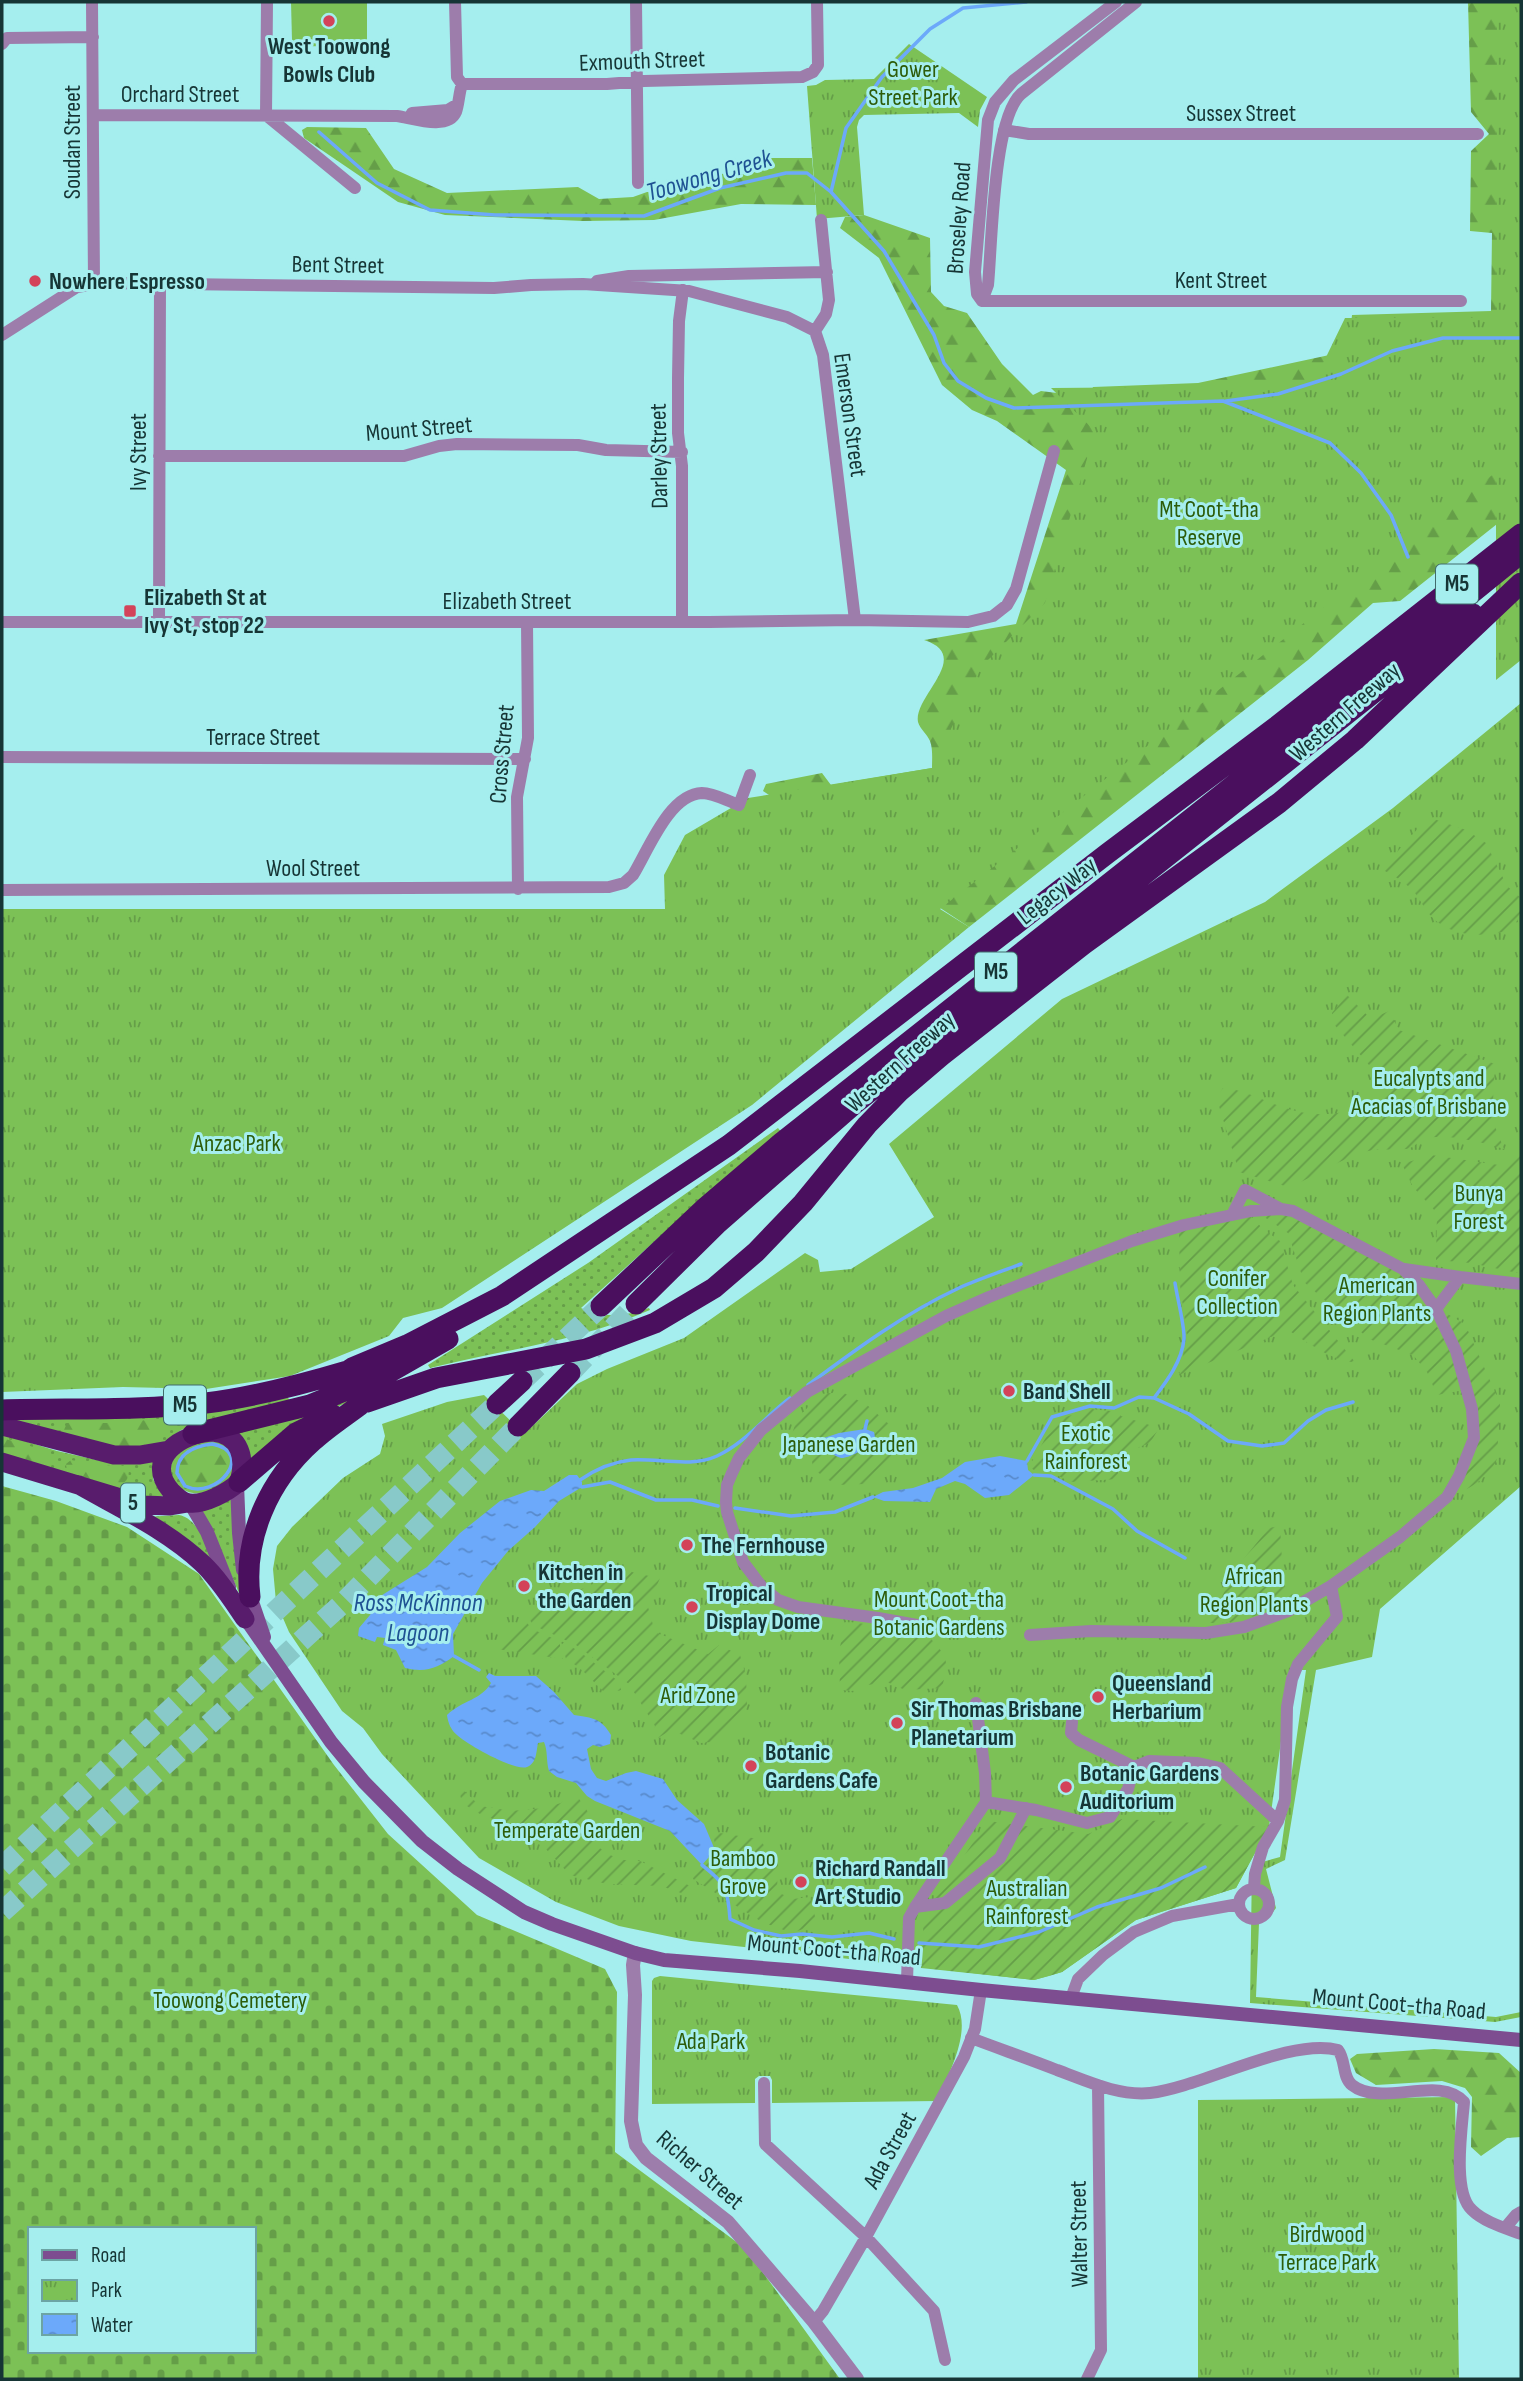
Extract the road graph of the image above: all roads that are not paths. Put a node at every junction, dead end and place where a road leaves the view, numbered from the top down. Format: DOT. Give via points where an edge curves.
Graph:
graph roads {
  1 [pos="92,2"];
  2 [pos="267,2"];
  3 [pos="456,2"];
  4 [pos="635,2"];
  5 [pos="817,2"];
  6 [pos="1116,2"];
  7 [pos="1136,2"];
  8 [pos="93,37"];
  9 [pos="2,44"];
  10 [pos="636,82"];
  11 [pos="462,85"];
  12 [pos="93,115"];
  13 [pos="266,115"];
  14 [pos="1004,130"];
  15 [pos="1478,134"];
  16 [pos="638,183"];
  17 [pos="355,188"];
  18 [pos="821,220"];
  19 [pos="827,272"];
  20 [pos="94,283"];
  21 [pos="160,283"];
  22 [pos="583,284"];
  23 [pos="683,290"];
  24 [pos="982,301"];
  25 [pos="1461,301"];
  26 [pos="815,331"];
  27 [pos="2,335"];
  28 [pos="1054,451"];
  29 [pos="681,452"];
  30 [pos="159,456"];
  31 [pos="1521,534"];
  32 [pos="1521,553"];
  33 [pos="1521,583"];
  34 [pos="1491,610"];
  35 [pos="855,620"];
  36 [pos="2,622"];
  37 [pos="159,622"];
  38 [pos="527,622"];
  39 [pos="682,622"];
  40 [pos="2,757"];
  41 [pos="525,759"];
  42 [pos="750,775"];
  43 [pos="518,889"];
  44 [pos="2,890"];
  45 [pos="1281,1209"];
  46 [pos="1232,1214"];
  47 [pos="1403,1269"];
  48 [pos="1460,1277"];
  49 [pos="1521,1284"];
  50 [pos="636,1304"];
  51 [pos="601,1306"];
  52 [pos="1436,1309"];
  53 [pos="570,1373"];
  54 [pos="522,1381"];
  55 [pos="357,1389"];
  56 [pos="497,1404"];
  57 [pos="2,1410"];
  58 [pos="2,1426"];
  59 [pos="518,1426"];
  60 [pos="193,1434"];
  61 [pos="169,1450"];
  62 [pos="2,1462"];
  63 [pos="238,1483"];
  64 [pos="79,1485"];
  65 [pos="189,1503"];
  66 [pos="1331,1586"];
  67 [pos="250,1597"];
  68 [pos="245,1619"];
  69 [pos="928,1628"];
  70 [pos="1030,1635"];
  71 [pos="268,1648"];
  72 [pos="976,1703"];
  73 [pos="1072,1722"];
  74 [pos="1134,1767"];
  75 [pos="986,1802"];
  76 [pos="1026,1808"];
  77 [pos="1278,1821"];
  78 [pos="1254,1888"];
  79 [pos="1239,1904"];
  80 [pos="915,1906"];
  81 [pos="635,1953"];
  82 [pos="907,1981"];
  83 [pos="981,1990"];
  84 [pos="1071,1998"];
  85 [pos="971,2038"];
  86 [pos="1520,2040"];
  87 [pos="764,2083"];
  88 [pos="1098,2085"];
  89 [pos="1521,2212"];
  90 [pos="1505,2228"];
  91 [pos="1521,2234"];
  92 [pos="866,2237"];
  93 [pos="814,2322"];
  94 [pos="946,2360"];
  95 [pos="857,2379"];
  96 [pos="1087,2379"];
  1 -- 8 [label="street, Soudan Street"];
  2 -- 13 [label="street"];
  3 -- 11 [label="street" via="457,78"];
  4 -- 10 [label="street"];
  5 -- 10 [label="street, Exmouth Street" via="818,65 802,77"];
  6 -- 24 [label="street, Broseley Road" via="1014,80 993,105 975,265 976,289"];
  7 -- 14 [label="street, Broseley Road" via="1017,97"];
  8 -- 9 [label="street" via="7,38"];
  8 -- 12 [label="street, Soudan Street"];
  10 -- 11 [label="street, Exmouth Street"];
  10 -- 16 [label="street"];
  11 -- 13 [label="street, Orchard Street" via="458,104 448,110 397,116"];
  12 -- 13 [label="street, Orchard Street"];
  12 -- 20 [label="street, Soudan Street"];
  13 -- 17 [label="street, Orchard Street"];
  14 -- 15 [label="street, Sussex Street" via="1029,134"];
  14 -- 24 [label="street, Broseley Road" via="988,285"];
  18 -- 19 [label="street, Emerson Street"];
  19 -- 22 [label="street, Bent Street" via="629,276"];
  19 -- 26 [label="street, Emerson Street" via="828,306"];
  20 -- 21 [label="street, Bent Street"];
  20 -- 27 [label="street" via="72,290"];
  21 -- 22 [label="street, Bent Street" via="494,288"];
  21 -- 30 [label="street, Ivy Street"];
  22 -- 23 [label="street, Bent Street"];
  23 -- 26 [label="street, Bent Street" via="787,317"];
  23 -- 29 [label="street, Darley Street" via="678,341"];
  24 -- 25 [label="street, Kent Street"];
  26 -- 35 [label="street, Emerson Street" via="823,355"];
  28 -- 35 [label="street, Elizabeth Street" via="1016,589 993,617 968,622"];
  29 -- 30 [label="street, Mount Street" via="457,444 404,456"];
  29 -- 39 [label="street, Darley Street"];
  30 -- 37 [label="street, Ivy Street"];
  31 -- 55 [label="highway, Western Freeway / M5" via="774,1112 502,1296 458,1333"];
  32 -- 51 [label="highway, Legacy Way / M5" via="782,1143"];
  33 -- 34 [label="highway, Western Freeway / M5"];
  34 -- 50 [label="highway, Legacy Way / M5" via="1471,615 853,1105 718,1223"];
  34 -- 55 [label="highway, Western Freeway / M5" via="1355,740 1279,803 1093,937 900,1091 803,1203 715,1288 655,1323 586,1349"];
  35 -- 39 [label="street, Elizabeth Street"];
  36 -- 37 [label="street, Elizabeth Street"];
  37 -- 38 [label="street, Elizabeth Street"];
  38 -- 39 [label="street, Elizabeth Street"];
  38 -- 41 [label="street, Cross Street"];
  40 -- 41 [label="street, Terrace Street"];
  41 -- 43 [label="street, Cross Street" via="517,797"];
  42 -- 43 [label="street, Wool Street" via="738,805 704,793 673,807 624,883"];
  43 -- 44 [label="street, Wool Street"];
  45 -- 46 [label="street"];
  45 -- 46 [label="street" via="1245,1191"];
  45 -- 47 [label="street" via="1320,1223"];
  46 -- 69 [label="street" via="1132,1241 946,1316 807,1392 761,1430 739,1458 727,1485 727,1513 743,1562 762,1587 778,1600 798,1606"];
  47 -- 48 [label="street"];
  47 -- 52 [label="street"];
  48 -- 49 [label="street"];
  48 -- 52 [label="street"];
  52 -- 66 [label="street" via="1456,1351 1472,1409 1474,1438 1466,1462 1447,1497"];
  53 -- 59 [label="highway"];
  54 -- 56 [label="highway"];
  55 -- 57 [label="highway, Western Freeway / M5" via="290,1388 204,1403 138,1407"];
  55 -- 60 [label="highway"];
  55 -- 63 [label="highway, Western Freeway / M5"];
  55 -- 67 [label="highway" via="279,1480 260,1514 250,1551"];
  58 -- 61 [label="highway" via="114,1455"];
  60 -- 61 [label="highway"];
  60 -- 63 [label="highway" via="219,1433 235,1442 243,1460"];
  61 -- 65 [label="highway" via="163,1461 164,1478 173,1492"];
  62 -- 64 [label="highway, 5"];
  63 -- 65 [label="highway, 5"];
  63 -- 67 [label="main road, Mount Coot-tha Road" via="240,1547"];
  64 -- 65 [label="highway, 5" via="144,1505"];
  64 -- 68 [label="highway" via="192,1555 215,1577"];
  65 -- 68 [label="main road, Mount Coot-tha Road" via="207,1532"];
  66 -- 70 [label="street" via="1288,1611 1244,1627 1206,1633"];
  66 -- 77 [label="street" via="1337,1617 1298,1664 1292,1679 1285,1800"];
  67 -- 71 [label="main road, Mount Coot-tha Road"];
  68 -- 71 [label="main road, Mount Coot-tha Road"];
  71 -- 81 [label="main road, Mount Coot-tha Road" via="331,1742 422,1841 524,1912"];
  72 -- 75 [label="street"];
  73 -- 74 [label="street" via="1071,1733 1079,1740"];
  74 -- 76 [label="street" via="1128,1789 1110,1817 1087,1823"];
  74 -- 77 [label="street" via="1149,1761 1220,1768"];
  75 -- 76 [label="street"];
  75 -- 80 [label="street"];
  76 -- 80 [label="street" via="1000,1858 945,1903"];
  77 -- 78 [label="street" via="1263,1847"];
  78 -- 79 [label="street" via="1241,1895"];
  78 -- 79 [label="street" via="1269,1899 1265,1913 1251,1919 1242,1914"];
  79 -- 84 [label="street" via="1172,1916 1133,1932 1078,1979"];
  80 -- 82 [label="street" via="909,1918"];
  81 -- 82 [label="main road, Mount Coot-tha Road" via="664,1960"];
  81 -- 93 [label="street, Richer Street" via="631,2121 636,2145 646,2158 728,2222"];
  82 -- 83 [label="main road, Mount Coot-tha Road"];
  83 -- 84 [label="main road, Mount Coot-tha Road"];
  83 -- 85 [label="street, Ada Street"];
  84 -- 86 [label="main road, Mount Coot-tha Road"];
  85 -- 88 [label="street"];
  85 -- 92 [label="street, Ada Street"];
  87 -- 92 [label="street" via="765,2144"];
  88 -- 90 [label="street" via="1150,2093 1297,2051 1338,2050 1348,2082 1364,2091 1443,2091 1460,2097 1464,2102 1461,2158 1465,2201 1471,2210"];
  88 -- 96 [label="street, Walter Street" via="1101,2350"];
  89 -- 90 [label="street"];
  90 -- 91 [label="street"];
  92 -- 93 [label="street, Ada Street"];
  92 -- 94 [label="street" via="934,2311"];
  93 -- 95 [label="street, Richer Street"];
}
